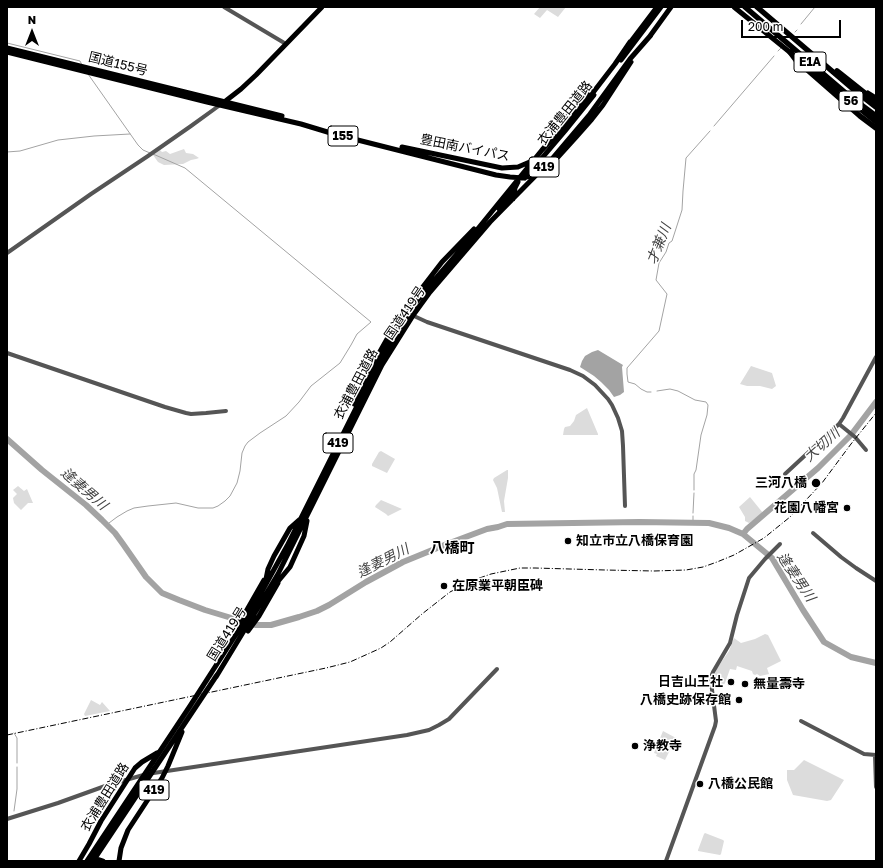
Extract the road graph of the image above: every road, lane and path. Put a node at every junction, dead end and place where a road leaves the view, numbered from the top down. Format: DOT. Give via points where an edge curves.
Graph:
graph roads {
  1 [pos="224,7"];
  2 [pos="322,7"];
  3 [pos="659,7"];
  4 [pos="671,7"];
  5 [pos="734,7"];
  6 [pos="745,7"];
  7 [pos="756,7"];
  8 [pos="761,7"];
  9 [pos="651,34"];
  10 [pos="797,38"];
  11 [pos="630,42"];
  12 [pos="286,44"];
  13 [pos="7,48"];
  14 [pos="7,52"];
  15 [pos="790,52"];
  16 [pos="836,71"];
  17 [pos="823,82"];
  18 [pos="876,98"];
  19 [pos="222,104"];
  20 [pos="876,104"];
  21 [pos="876,116"];
  22 [pos="876,123"];
  23 [pos="876,128"];
  24 [pos="520,166"];
  25 [pos="502,176"];
  26 [pos="526,177"];
  27 [pos="514,178"];
  28 [pos="511,187"];
  29 [pos="479,227"];
  30 [pos="468,248"];
  31 [pos="7,253"];
  32 [pos="428,280"];
  33 [pos="412,315"];
  34 [pos="390,334"];
  35 [pos="7,353"];
  36 [pos="876,357"];
  37 [pos="226,411"];
  38 [pos="839,424"];
  39 [pos="866,450"];
  40 [pos="785,474"];
  41 [pos="625,506"];
  42 [pos="298,520"];
  43 [pos="306,522"];
  44 [pos="813,533"];
  45 [pos="778,546"];
  46 [pos="876,581"];
  47 [pos="258,605"];
  48 [pos="497,669"];
  49 [pos="215,674"];
  50 [pos="191,709"];
  51 [pos="188,718"];
  52 [pos="800,721"];
  53 [pos="158,753"];
  54 [pos="875,755"];
  55 [pos="147,774"];
  56 [pos="876,787"];
  57 [pos="7,819"];
  58 [pos="79,861"];
  59 [pos="86,861"];
  60 [pos="93,861"];
  61 [pos="103,861"];
  62 [pos="119,861"];
  63 [pos="666,861"];
  1 -- 12 [label="street"];
  2 -- 12 [label="main road"];
  3 -- 11 [label="main road, 豊田南バイパス / 155"];
  3 -- 29 [label="main road, 衣浦豊田道路 / 419" via="582,108"];
  3 -- 30 [label="main road, 衣浦豊田道路 / 419" via="588,104"];
  4 -- 9 [label="main road, 155"];
  5 -- 15 [label="main road"];
  6 -- 21 [label="highway, E1A"];
  7 -- 20 [label="highway, E1A" via="847,84"];
  8 -- 10 [label="main road"];
  9 -- 26 [label="main road, 豊田南バイパス / 155" via="603,105 578,136 546,167"];
  9 -- 30 [label="main road, 衣浦豊田道路 / 419" via="563,146"];
  10 -- 16 [label="highway"];
  11 -- 24 [label="main road, 豊田南バイパス / 155" via="539,153"];
  11 -- 29 [label="main road, 衣浦豊田道路 / 419" via="595,90"];
  12 -- 19 [label="main road" via="245,86"];
  13 -- 19 [label="main road, 国道155号 / 155"];
  14 -- 19 [label="main road, 国道155号 / 155"];
  15 -- 17 [label="highway"];
  16 -- 18 [label="main road"];
  16 -- 20 [label="highway"];
  17 -- 22 [label="main road, 56"];
  17 -- 23 [label="highway"];
  19 -- 24 [label="main road, 豊田南バイパス / 155" via="281,116 363,139 496,168"];
  19 -- 25 [label="main road, 豊田南バイパス / 155"];
  19 -- 31 [label="street"];
  24 -- 27 [label="main road, 国道419号"];
  25 -- 27 [label="main road, 豊田南バイパス / 155"];
  25 -- 28 [label="main road, 419" via="509,179"];
  26 -- 27 [label="main road, 豊田南バイパス / 155"];
  26 -- 33 [label="main road, 国道419号 / 419" via="516,185 512,202"];
  27 -- 28 [label="main road, 国道419号 / 419"];
  28 -- 32 [label="main road, 国道419号 / 419"];
  29 -- 49 [label="main road, 衣浦豊田道路 / 419" via="417,302 381,358 275,568"];
  30 -- 49 [label="main road, 衣浦豊田道路 / 419" via="423,302 382,366 278,574"];
  32 -- 33 [label="main road, 419"];
  32 -- 34 [label="main road, 国道419号 / 419"];
  33 -- 34 [label="main road, 419"];
  33 -- 41 [label="street" via="570,370 596,385 608,399 620,425 624,446"];
  33 -- 43 [label="main road, 国道419号 / 419" via="386,361"];
  34 -- 42 [label="main road, 国道419号 / 419" via="356,398 315,491"];
  35 -- 37 [label="street" via="186,413"];
  36 -- 38 [label="street"];
  38 -- 39 [label="street"];
  38 -- 40 [label="street"];
  42 -- 47 [label="main road, 国道419号 / 419" via="290,528 274,556"];
  42 -- 49 [label="main road, 衣浦豊田道路 / 419" via="220,655"];
  43 -- 47 [label="main road, 国道419号 / 419" via="304,536 290,567"];
  43 -- 49 [label="main road, 衣浦豊田道路 / 419" via="297,545 265,605 237,648"];
  44 -- 46 [label="street" via="841,557"];
  45 -- 63 [label="street" via="749,578 730,643 711,677 716,726"];
  47 -- 49 [label="main road, 国道419号 / 419"];
  48 -- 55 [label="street" via="448,719 429,730"];
  49 -- 51 [label="main road, 衣浦豊田道路 / 419"];
  49 -- 53 [label="main road, 衣浦豊田道路 / 419"];
  50 -- 55 [label="main road, 419"];
  51 -- 60 [label="main road, 衣浦豊田道路 / 419"];
  51 -- 62 [label="main road, 衣浦豊田道路 / 419" via="162,778 128,830"];
  52 -- 54 [label="street" via="864,754"];
  53 -- 58 [label="main road, 衣浦豊田道路 / 419" via="135,768"];
  53 -- 59 [label="main road, 衣浦豊田道路 / 419"];
  54 -- 56 [label="street"];
  55 -- 57 [label="street"];
  59 -- 61 [label="main road, 419"];
}
